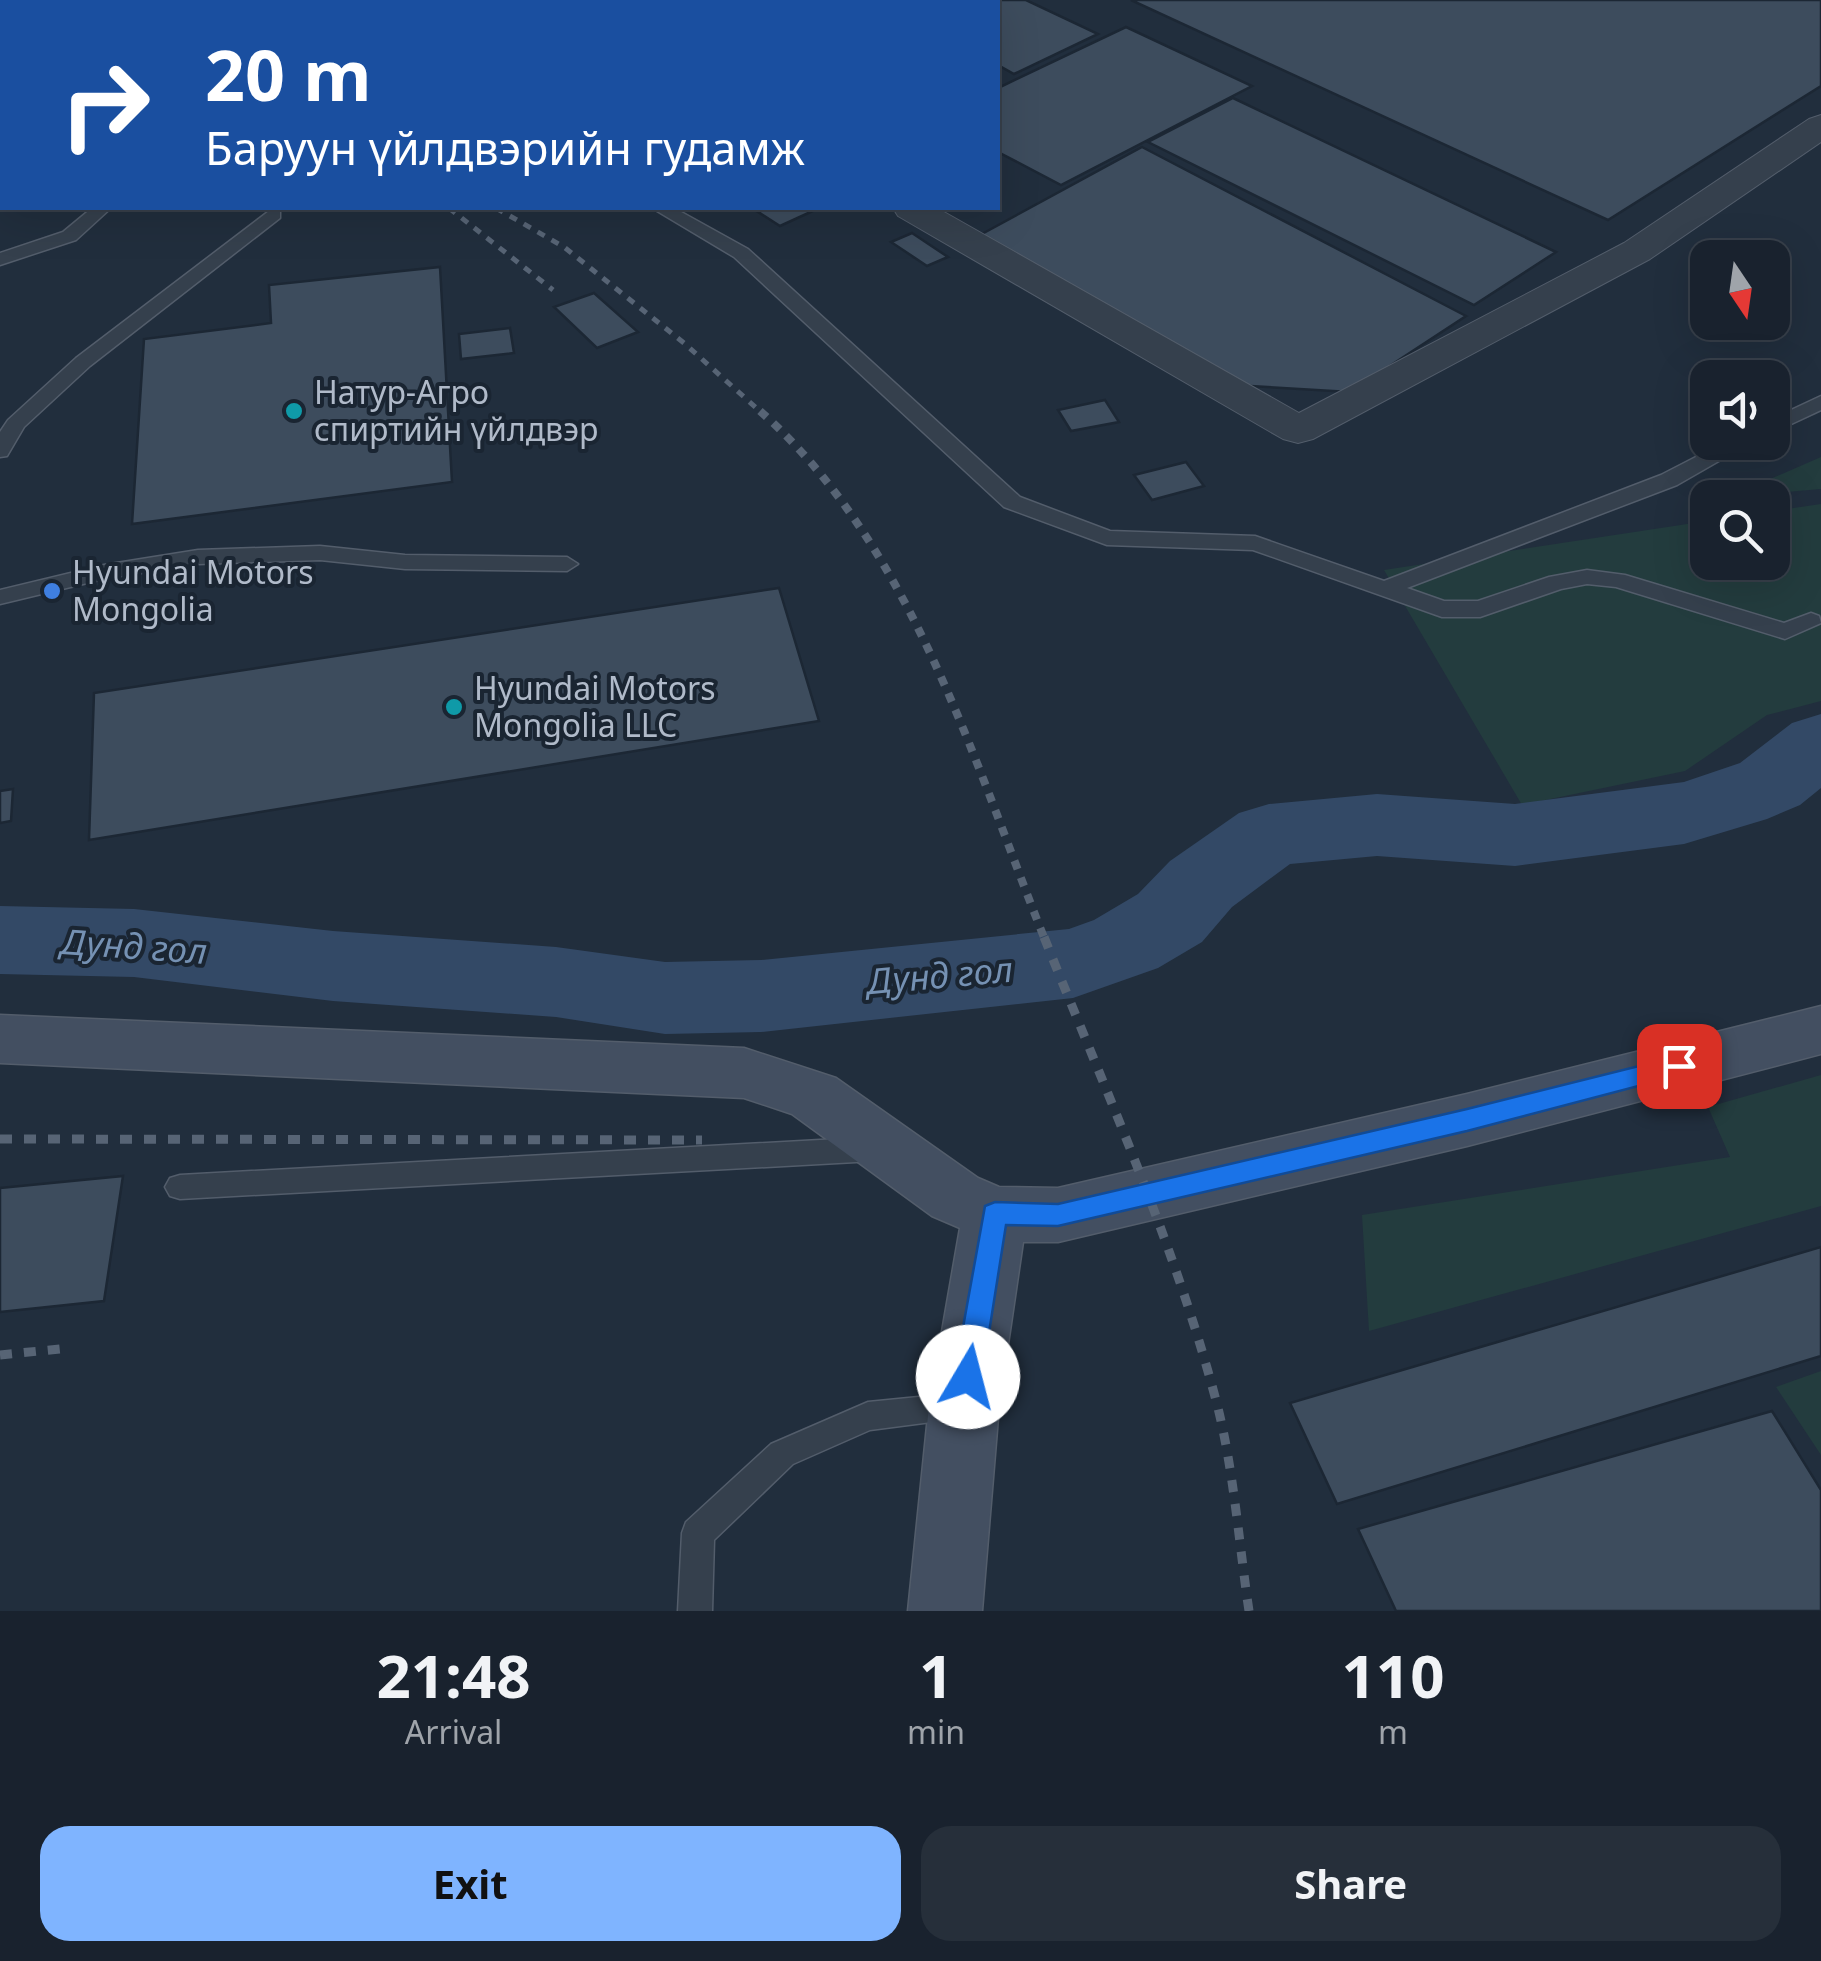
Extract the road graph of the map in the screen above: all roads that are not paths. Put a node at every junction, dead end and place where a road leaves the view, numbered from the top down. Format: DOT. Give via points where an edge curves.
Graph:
graph roads {
  1 [pos="1821,126"];
  2 [pos="101,210"];
  3 [pos="664,210"];
  4 [pos="915,210"];
  5 [pos="273,214"];
  6 [pos="0,259"];
  7 [pos="1821,402"];
  8 [pos="1790,418"];
  9 [pos="0,450"];
  10 [pos="1707,460"];
  11 [pos="567,564"];
  12 [pos="1381,590"];
  13 [pos="0,596"];
  14 [pos="1811,621"];
  15 [pos="1821,1030"];
  16 [pos="0,1039"];
  17 [pos="886,1148"];
  18 [pos="180,1187"];
  19 [pos="995,1214"];
  20 [pos="964,1406"];
  21 [pos="695,1611"];
  22 [pos="945,1611"];
  1 -- 4 [label="street" via="1636,251 1298,430"];
  2 -- 6 [label="lane" via="91,223 50,246"];
  3 -- 12 [label="lane" via="741,254 1012,502 1107,538 1255,543"];
  5 -- 9 [label="lane" via="83,362 15,424"];
  7 -- 8 [label="lane"];
  10 -- 12 [label="lane"];
  11 -- 13 [label="lane" via="320,554 198,557"];
  12 -- 14 [label="lane" via="1462,612 1587,577 1786,631"];
  15 -- 19 [label="street" via="1058,1215"];
  16 -- 17 [label="street" via="744,1073 814,1096"];
  17 -- 18 [label="lane"];
  17 -- 19 [label="street" via="955,1197"];
  19 -- 20 [label="street"];
  20 -- 21 [label="lane" via="868,1416 782,1454 698,1533"];
  20 -- 22 [label="street"];
}
